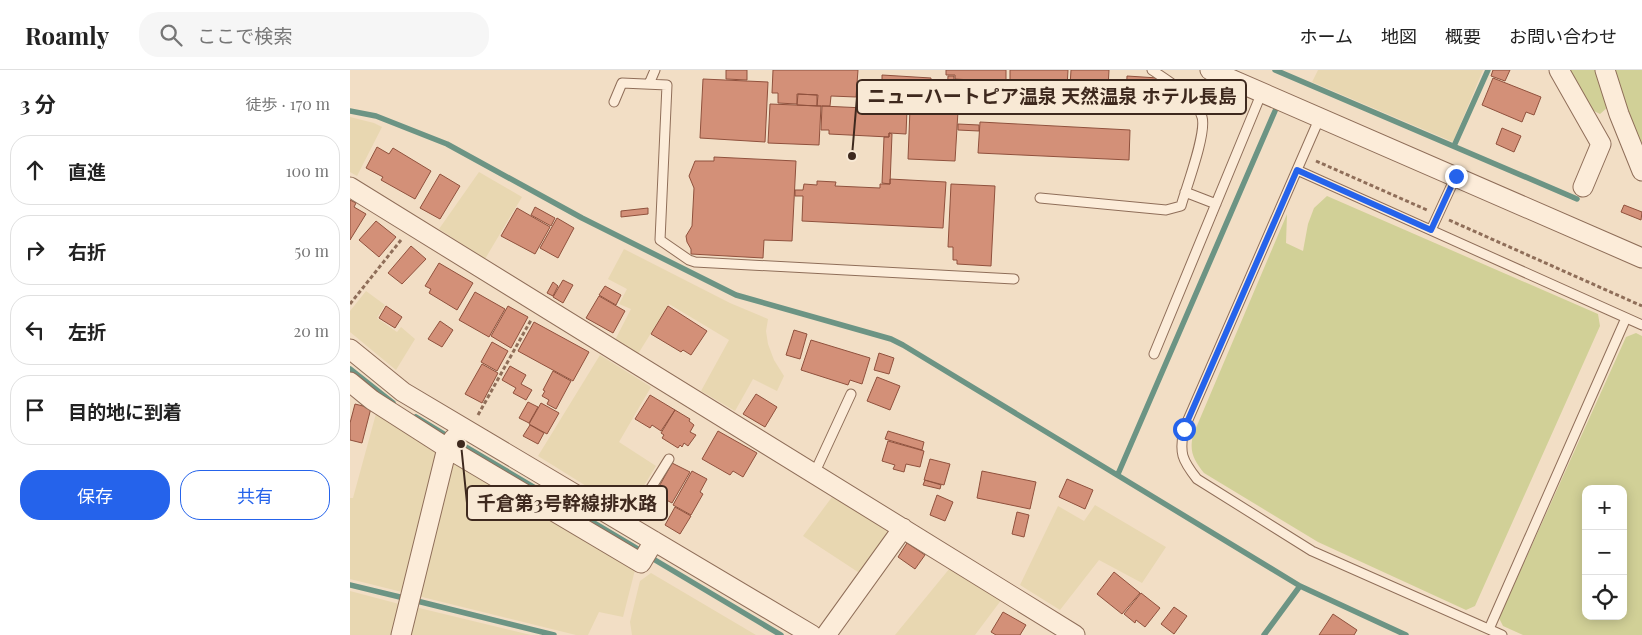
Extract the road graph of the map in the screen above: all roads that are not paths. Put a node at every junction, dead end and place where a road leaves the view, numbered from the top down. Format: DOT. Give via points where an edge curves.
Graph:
graph roads {
  1 [pos="655,70"];
  2 [pos="1152,70"];
  3 [pos="1210,70"];
  4 [pos="1559,70"];
  5 [pos="1605,70"];
  6 [pos="649,84"];
  7 [pos="1262,92"];
  8 [pos="614,102"];
  9 [pos="1619,114"];
  10 [pos="1320,116"];
  11 [pos="1589,122"];
  12 [pos="1297,170"];
  13 [pos="1642,171"];
  14 [pos="1456,176"];
  15 [pos="350,187"];
  16 [pos="1583,187"];
  17 [pos="1185,192"];
  18 [pos="1040,198"];
  19 [pos="1216,204"];
  20 [pos="1431,230"];
  21 [pos="1642,258"];
  22 [pos="1014,279"];
  23 [pos="1626,318"];
  24 [pos="1642,325"];
  25 [pos="350,349"];
  26 [pos="1154,354"];
  27 [pos="350,382"];
  28 [pos="851,394"];
  29 [pos="465,429"];
  30 [pos="447,448"];
  31 [pos="668,459"];
  32 [pos="814,474"];
  33 [pos="628,526"];
  34 [pos="903,528"];
  35 [pos="654,541"];
  36 [pos="1489,629"];
  37 [pos="401,635"];
  38 [pos="812,635"];
  39 [pos="826,635"];
  40 [pos="1075,635"];
  41 [pos="1502,635"];
  1 -- 6 [label="lane"];
  2 -- 17 [label="lane" via="1176,86 1194,103 1202,117 1201,138"];
  3 -- 7 [label="street"];
  4 -- 11 [label="street"];
  5 -- 9 [label="street"];
  6 -- 8 [label="lane" via="622,83"];
  6 -- 22 [label="lane" via="668,84 660,240 689,260"];
  7 -- 10 [label="street"];
  7 -- 19 [label="lane"];
  9 -- 11 [label="street"];
  9 -- 13 [label="street"];
  10 -- 12 [label="lane"];
  10 -- 14 [label="street"];
  11 -- 16 [label="street" via="1601,144"];
  12 -- 20 [label="lane"];
  12 -- 36 [label="lane" via="1184,429 1181,447 1186,465 1197,478 1312,551"];
  14 -- 20 [label="lane"];
  14 -- 21 [label="street"];
  15 -- 32 [label="street"];
  17 -- 18 [label="lane" via="1180,206 1166,210"];
  17 -- 19 [label="lane"];
  19 -- 26 [label="lane"];
  20 -- 23 [label="lane"];
  23 -- 24 [label="lane"];
  23 -- 36 [label="lane"];
  25 -- 29 [label="street" via="402,392"];
  27 -- 30 [label="street" via="372,400"];
  28 -- 32 [label="lane"];
  29 -- 30 [label="street"];
  29 -- 33 [label="street"];
  30 -- 35 [label="street" via="641,564"];
  30 -- 37 [label="street"];
  31 -- 33 [label="lane"];
  32 -- 34 [label="street"];
  33 -- 35 [label="street"];
  34 -- 39 [label="street"];
  34 -- 40 [label="street"];
  35 -- 38 [label="street"];
  36 -- 41 [label="lane"];
}
